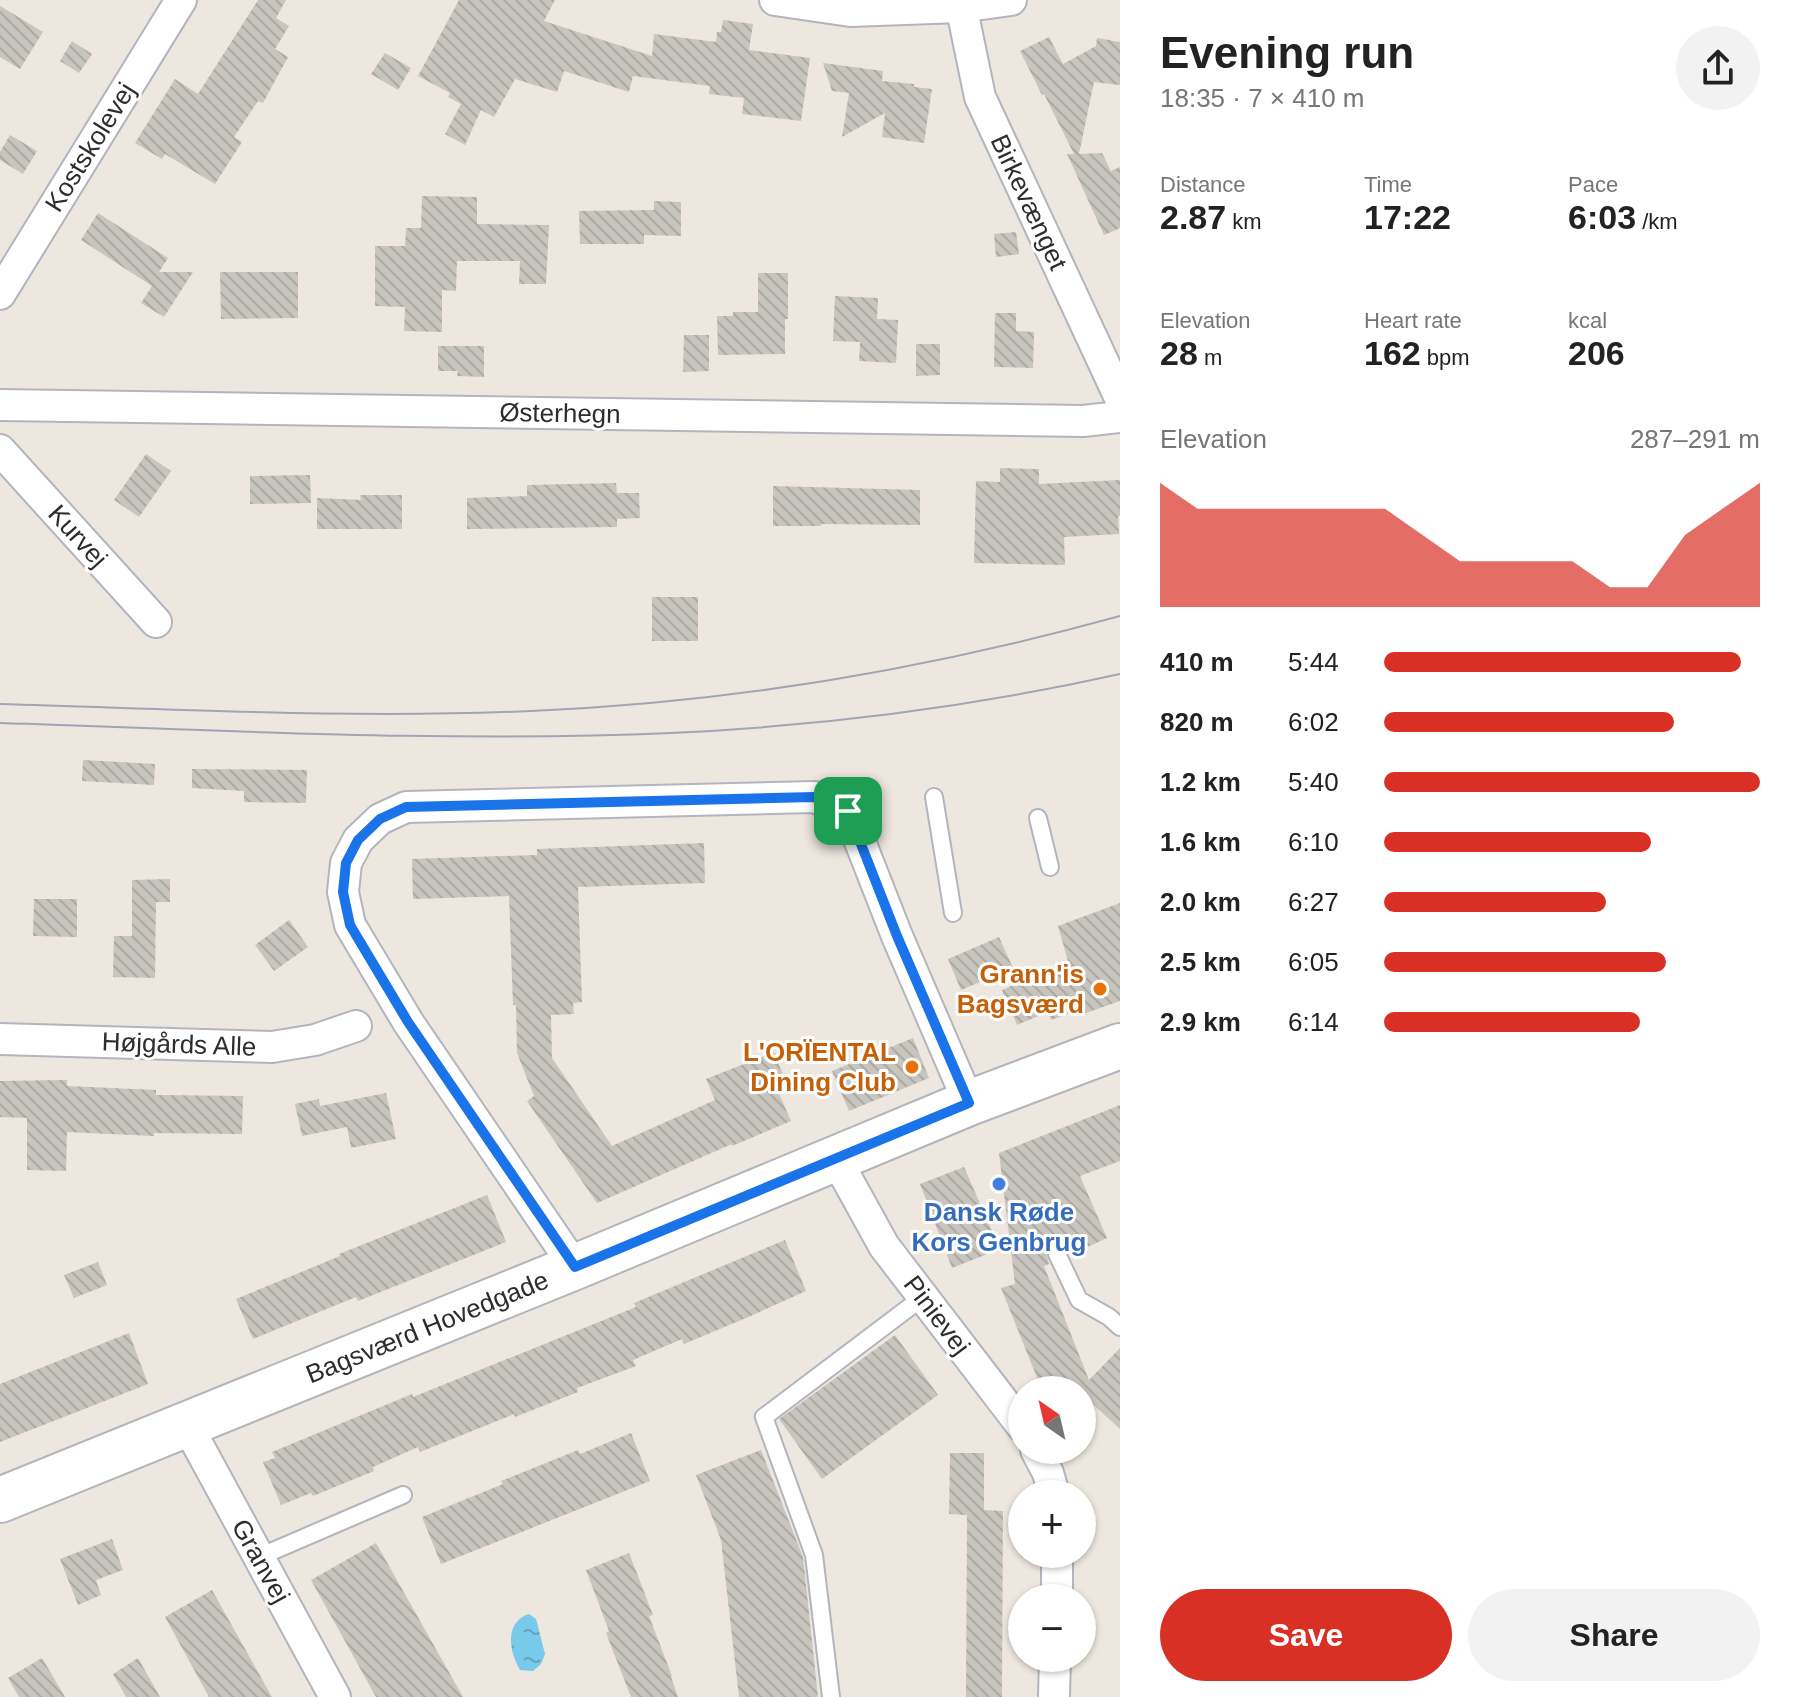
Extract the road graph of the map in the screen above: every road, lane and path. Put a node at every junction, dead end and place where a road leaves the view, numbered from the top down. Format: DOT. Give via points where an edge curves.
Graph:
graph roads {
  1 [pos="181,0"];
  2 [pos="775,0"];
  3 [pos="1011,0"];
  4 [pos="960,4"];
  5 [pos="0,294"];
  6 [pos="1120,398"];
  7 [pos="0,405"];
  8 [pos="1120,417"];
  9 [pos="0,450"];
  10 [pos="156,622"];
  11 [pos="934,797"];
  12 [pos="1038,818"];
  13 [pos="1050,867"];
  14 [pos="953,913"];
  15 [pos="356,1026"];
  16 [pos="0,1039"];
  17 [pos="1120,1046"];
  18 [pos="969,1103"];
  19 [pos="836,1159"];
  20 [pos="1057,1254"];
  21 [pos="575,1267"];
  22 [pos="923,1297"];
  23 [pos="1120,1327"];
  24 [pos="1008,1408"];
  25 [pos="187,1425"];
  26 [pos="403,1495"];
  27 [pos="0,1500"];
  28 [pos="259,1557"];
  29 [pos="1055,1672"];
  30 [pos="335,1697"];
  31 [pos="831,1697"];
  32 [pos="1054,1697"];
  1 -- 5 [label="street, Kostskolevej"];
  2 -- 4 [label="street" via="850,11"];
  3 -- 4 [label="street"];
  4 -- 6 [label="street, Birkevænget" via="980,97"];
  7 -- 8 [label="street, Østerhegn" via="1083,421"];
  9 -- 10 [label="street, Kurvej"];
  11 -- 14 [label="lane"];
  12 -- 13 [label="lane"];
  15 -- 16 [label="street, Højgårds Alle" via="272,1047"];
  17 -- 18 [label="street, Bagsværd Hovedgade"];
  18 -- 19 [label="street, Bagsværd Hovedgade"];
  18 -- 21 [label="street" via="848,811 814,797 406,807 380,819 358,840 346,863 343,892 350,925 408,1022"];
  19 -- 21 [label="street, Bagsværd Hovedgade"];
  19 -- 22 [label="street, Pinievej" via="884,1246"];
  20 -- 23 [label="lane" via="1079,1300"];
  21 -- 25 [label="street, Bagsværd Hovedgade"];
  22 -- 24 [label="street, Pinievej"];
  22 -- 31 [label="lane" via="764,1417 814,1555"];
  25 -- 27 [label="street, Bagsværd Hovedgade"];
  25 -- 28 [label="street, Granvej"];
  26 -- 28 [label="lane"];
  28 -- 30 [label="street, Granvej"];
  29 -- 32 [label="street"];
}
